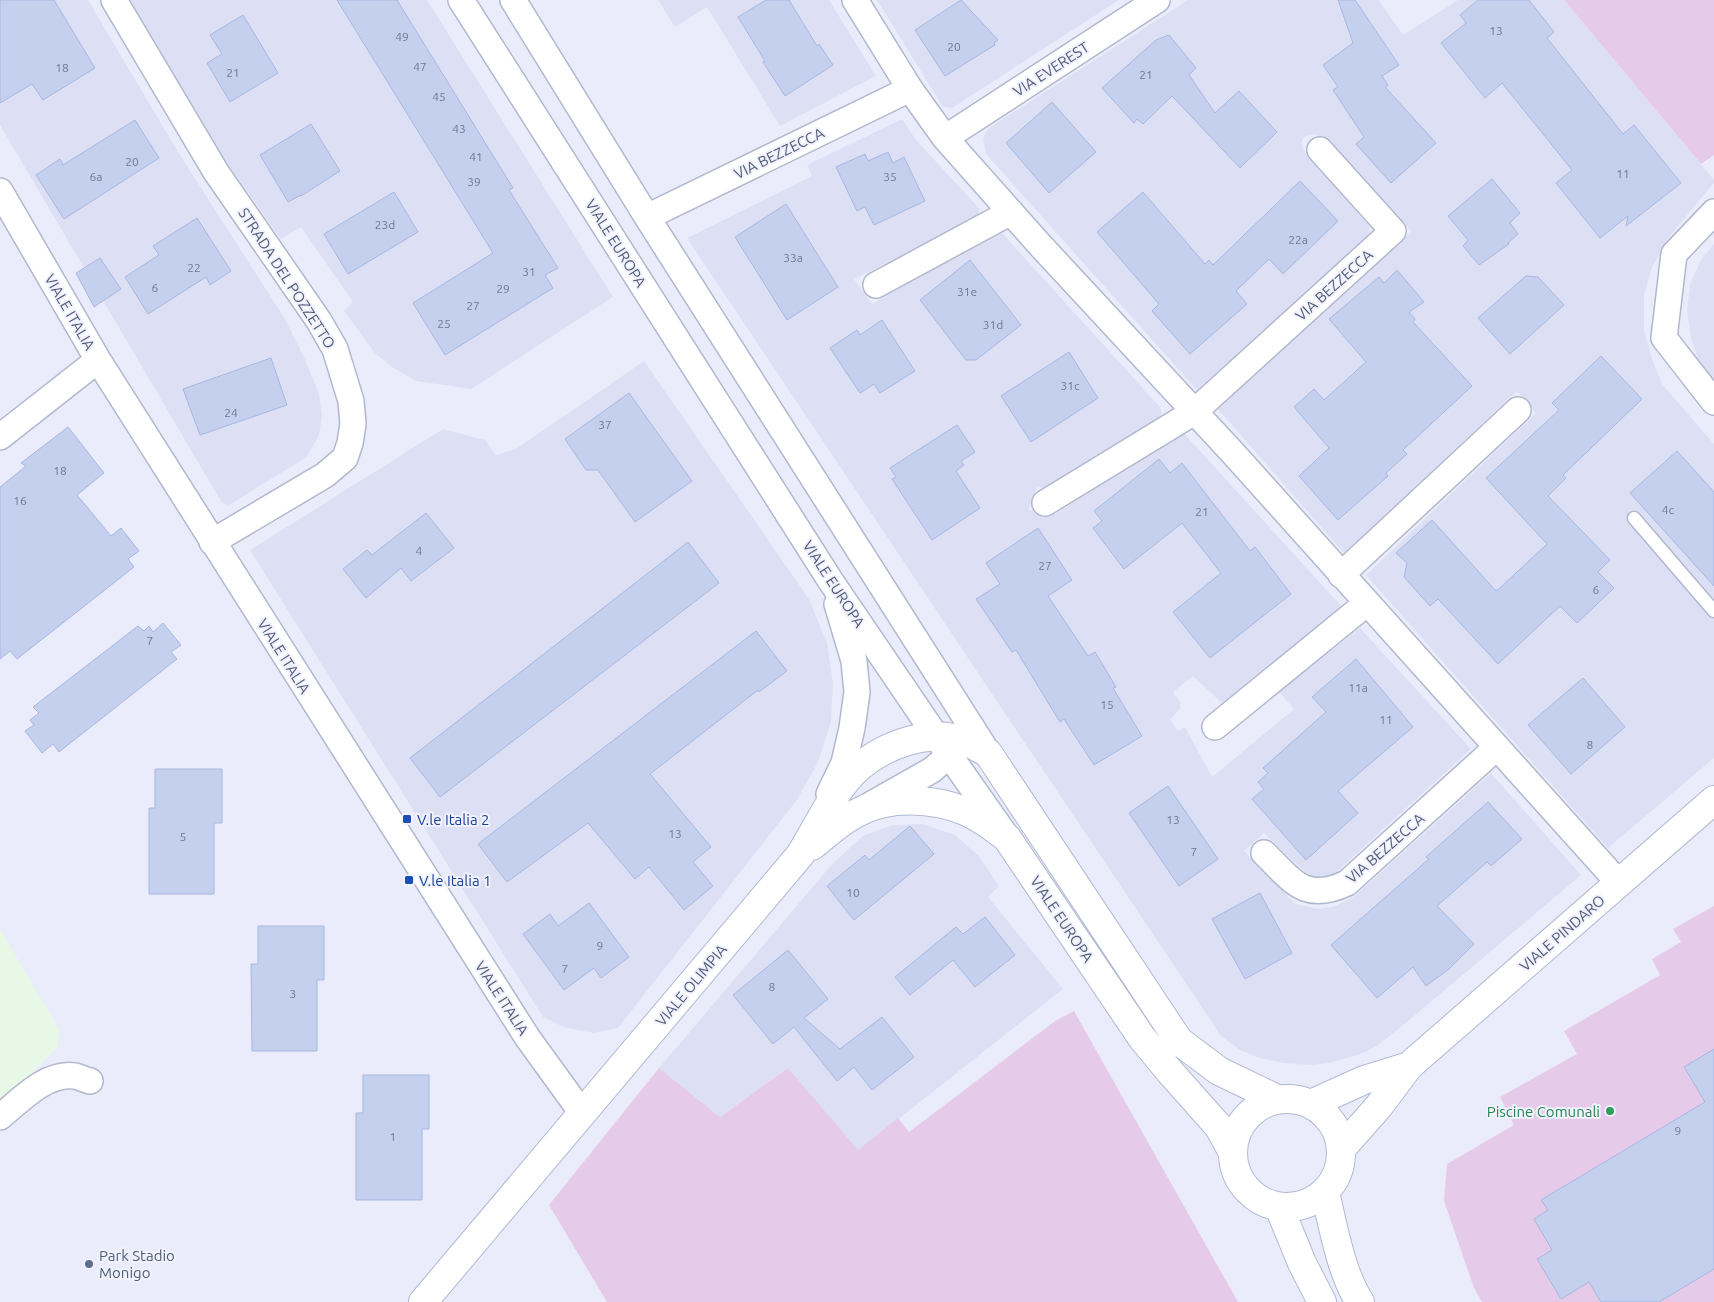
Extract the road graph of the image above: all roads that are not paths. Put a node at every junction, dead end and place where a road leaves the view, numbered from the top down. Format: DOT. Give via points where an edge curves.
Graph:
graph roads {
  1 [pos="114,0"];
  2 [pos="461,0"];
  3 [pos="513,0"];
  4 [pos="855,0"];
  5 [pos="1158,0"];
  6 [pos="910,89"];
  7 [pos="945,138"];
  8 [pos="1320,150"];
  9 [pos="0,191"];
  10 [pos="1011,212"];
  11 [pos="1714,212"];
  12 [pos="647,217"];
  13 [pos="876,285"];
  14 [pos="98,360"];
  15 [pos="1714,402"];
  16 [pos="1518,410"];
  17 [pos="1194,412"];
  18 [pos="0,437"];
  19 [pos="1045,503"];
  20 [pos="1634,518"];
  21 [pos="212,542"];
  22 [pos="1341,575"];
  23 [pos="830,580"];
  24 [pos="1367,603"];
  25 [pos="1714,611"];
  26 [pos="962,711"];
  27 [pos="1215,727"];
  28 [pos="947,744"];
  29 [pos="1497,748"];
  30 [pos="988,753"];
  31 [pos="1714,800"];
  32 [pos="858,812"];
  33 [pos="1007,838"];
  34 [pos="1264,853"];
  35 [pos="800,855"];
  36 [pos="1619,883"];
  37 [pos="1409,1066"];
  38 [pos="90,1082"];
  39 [pos="1277,1099"];
  40 [pos="1311,1104"];
  41 [pos="582,1113"];
  42 [pos="0,1117"];
  43 [pos="1342,1148"];
  44 [pos="1232,1151"];
  45 [pos="1325,1192"];
  46 [pos="1279,1207"];
  47 [pos="423,1302"];
  48 [pos="1322,1302"];
  49 [pos="1360,1302"];
  1 -- 21 [label="street, STRADA DEL POZZETTO" via="216,172 318,320 334,348 351,401 354,424 345,458 317,480"];
  2 -- 23 [label="street, VIALE EUROPA"];
  3 -- 12 [label="street, VIALE EUROPA"];
  4 -- 6 [label="street"];
  5 -- 7 [label="street, VIA EVEREST"];
  6 -- 7 [label="street"];
  6 -- 12 [label="street, VIA BEZZECCA"];
  7 -- 10 [label="street"];
  8 -- 17 [label="street, VIA BEZZECCA" via="1393,231"];
  9 -- 14 [label="street, VIALE ITALIA"];
  10 -- 13 [label="street"];
  10 -- 17 [label="street"];
  11 -- 15 [label="street" via="1674,254 1664,338"];
  12 -- 26 [label="street, VIALE EUROPA"];
  14 -- 18 [label="street"];
  14 -- 21 [label="street, VIALE ITALIA"];
  16 -- 22 [label="street"];
  17 -- 19 [label="street, VIA BEZZECCA"];
  17 -- 22 [label="street"];
  20 -- 25 [label="lane"];
  21 -- 41 [label="street, VIALE ITALIA" via="527,1037"];
  22 -- 24 [label="street"];
  23 -- 28 [label="street, VIALE EUROPA"];
  23 -- 35 [label="street" via="854,661 857,692 844,762"];
  24 -- 27 [label="street"];
  24 -- 29 [label="street"];
  26 -- 28 [label="street" via="962,724"];
  26 -- 30 [label="street, VIALE EUROPA"];
  28 -- 30 [label="street" via="962,740"];
  28 -- 32 [label="street" via="932,770"];
  28 -- 33 [label="street, VIALE EUROPA"];
  28 -- 35 [label="street, VIALE OLIMPIA" via="906,741 857,769 838,792"];
  29 -- 34 [label="street, VIA BEZZECCA" via="1347,883 1331,890 1314,891 1299,887"];
  29 -- 36 [label="street"];
  30 -- 39 [label="street, VIALE EUROPA" via="1179,1041 1219,1071"];
  31 -- 36 [label="street, VIALE PINDARO"];
  32 -- 33 [label="street" via="885,802 943,805 965,811"];
  32 -- 35 [label="street"];
  33 -- 44 [label="street, VIALE EUROPA" via="1142,1038 1219,1127"];
  35 -- 41 [label="street, VIALE OLIMPIA"];
  36 -- 37 [label="street, VIALE PINDARO"];
  37 -- 40 [label="street, VIALE PINDARO" via="1364,1080"];
  37 -- 43 [label="street, VIALE PINDARO"];
  38 -- 42 [label="street" via="74,1076 45,1082"];
  39 -- 40 [label="street, VIALE EUROPA" via="1295,1099"];
  39 -- 44 [label="street, VIALE EUROPA" via="1260,1105 1245,1117 1235,1133"];
  40 -- 43 [label="street, VIALE EUROPA" via="1326,1115"];
  41 -- 47 [label="street, VIALE OLIMPIA"];
  43 -- 45 [label="street, VIALE EUROPA" via="1335,1179"];
  44 -- 46 [label="street, VIALE EUROPA" via="1236,1174 1250,1194"];
  45 -- 46 [label="street, VIALE EUROPA" via="1304,1205"];
  45 -- 49 [label="street" via="1337,1243 1353,1291"];
  46 -- 48 [label="street"];
}
